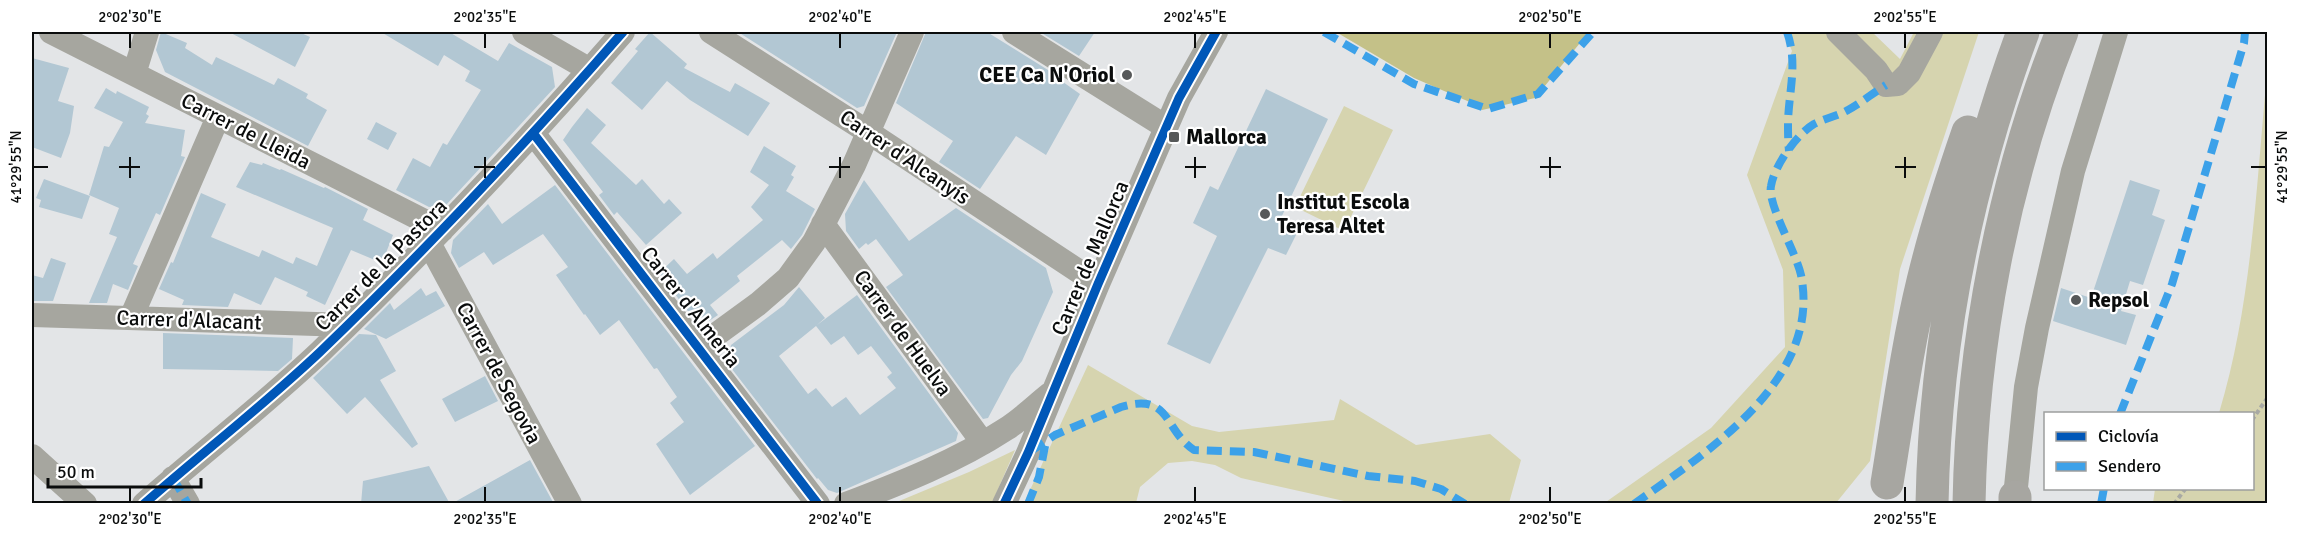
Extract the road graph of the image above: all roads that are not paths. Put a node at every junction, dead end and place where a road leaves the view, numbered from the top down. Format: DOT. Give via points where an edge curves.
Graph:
graph roads {
  1 [pos="51,32"];
  2 [pos="147,32"];
  3 [pos="524,32"];
  4 [pos="623,32"];
  5 [pos="711,32"];
  6 [pos="912,32"];
  7 [pos="1014,32"];
  8 [pos="1216,32"];
  9 [pos="1838,32"];
  10 [pos="1931,32"];
  11 [pos="2010,32"];
  12 [pos="2023,32"];
  13 [pos="2062,32"];
  14 [pos="2116,32"];
  15 [pos="590,70"];
  16 [pos="134,74"];
  17 [pos="218,117"];
  18 [pos="1166,127"];
  19 [pos="868,132"];
  20 [pos="533,133"];
  21 [pos="823,224"];
  22 [pos="435,236"];
  23 [pos="1098,284"];
  24 [pos="32,315"];
  25 [pos="131,318"];
  26 [pos="347,325"];
  27 [pos="699,347"];
  28 [pos="1052,392"];
  29 [pos="982,442"];
  30 [pos="32,456"];
  31 [pos="173,478"];
  32 [pos="1886,493"];
  33 [pos="2015,500"];
  34 [pos="85,504"];
  35 [pos="144,504"];
  36 [pos="188,504"];
  37 [pos="570,504"];
  38 [pos="818,504"];
  39 [pos="846,504"];
  40 [pos="1004,504"];
  41 [pos="1932,504"];
  42 [pos="1969,504"];
  1 -- 16 [label="street, Carrer de Lleida"];
  2 -- 16 [label="street"];
  3 -- 15 [label="street"];
  4 -- 15 [label="street, Carrer de la Pastora"];
  5 -- 19 [label="street, Carrer d'Alcanyís"];
  6 -- 19 [label="street"];
  7 -- 18 [label="street"];
  8 -- 18 [label="street, Carrer de Mallorca"];
  9 -- 10 [label="street" via="1886,85 1898,84 1908,74"];
  11 -- 32 [label="highway" via="1996,54 1937,228 1911,339"];
  12 -- 41 [label="highway" via="1988,134 1960,245 1937,402"];
  13 -- 42 [label="highway" via="2025,141 1992,280 1977,380"];
  14 -- 33 [label="street" via="2073,171 2037,328 2026,387"];
  15 -- 20 [label="street, Carrer de la Pastora"];
  16 -- 17 [label="street, Carrer de Lleida"];
  17 -- 22 [label="street, Carrer de Lleida"];
  17 -- 25 [label="street"];
  18 -- 23 [label="street, Carrer de Mallorca"];
  19 -- 21 [label="street"];
  19 -- 23 [label="street, Carrer d'Alcanyís"];
  20 -- 22 [label="street, Carrer de la Pastora"];
  20 -- 27 [label="street, Carrer d'Almeria"];
  21 -- 27 [label="street" via="788,278"];
  21 -- 29 [label="street, Carrer de Huelva"];
  22 -- 26 [label="street, Carrer de la Pastora"];
  22 -- 37 [label="street, Carrer de Segovia"];
  23 -- 28 [label="street, Carrer de Mallorca"];
  24 -- 25 [label="street, Carrer d'Alacant"];
  25 -- 26 [label="street, Carrer d'Alacant"];
  26 -- 31 [label="street, Carrer de la Pastora"];
  27 -- 38 [label="street, Carrer d'Almeria"];
  28 -- 29 [label="street" via="1008,429"];
  28 -- 40 [label="street, Carrer de Mallorca"];
  29 -- 39 [label="street" via="910,479"];
  30 -- 34 [label="street"];
  31 -- 35 [label="street, Carrer de la Pastora"];
  31 -- 36 [label="street"];
}
